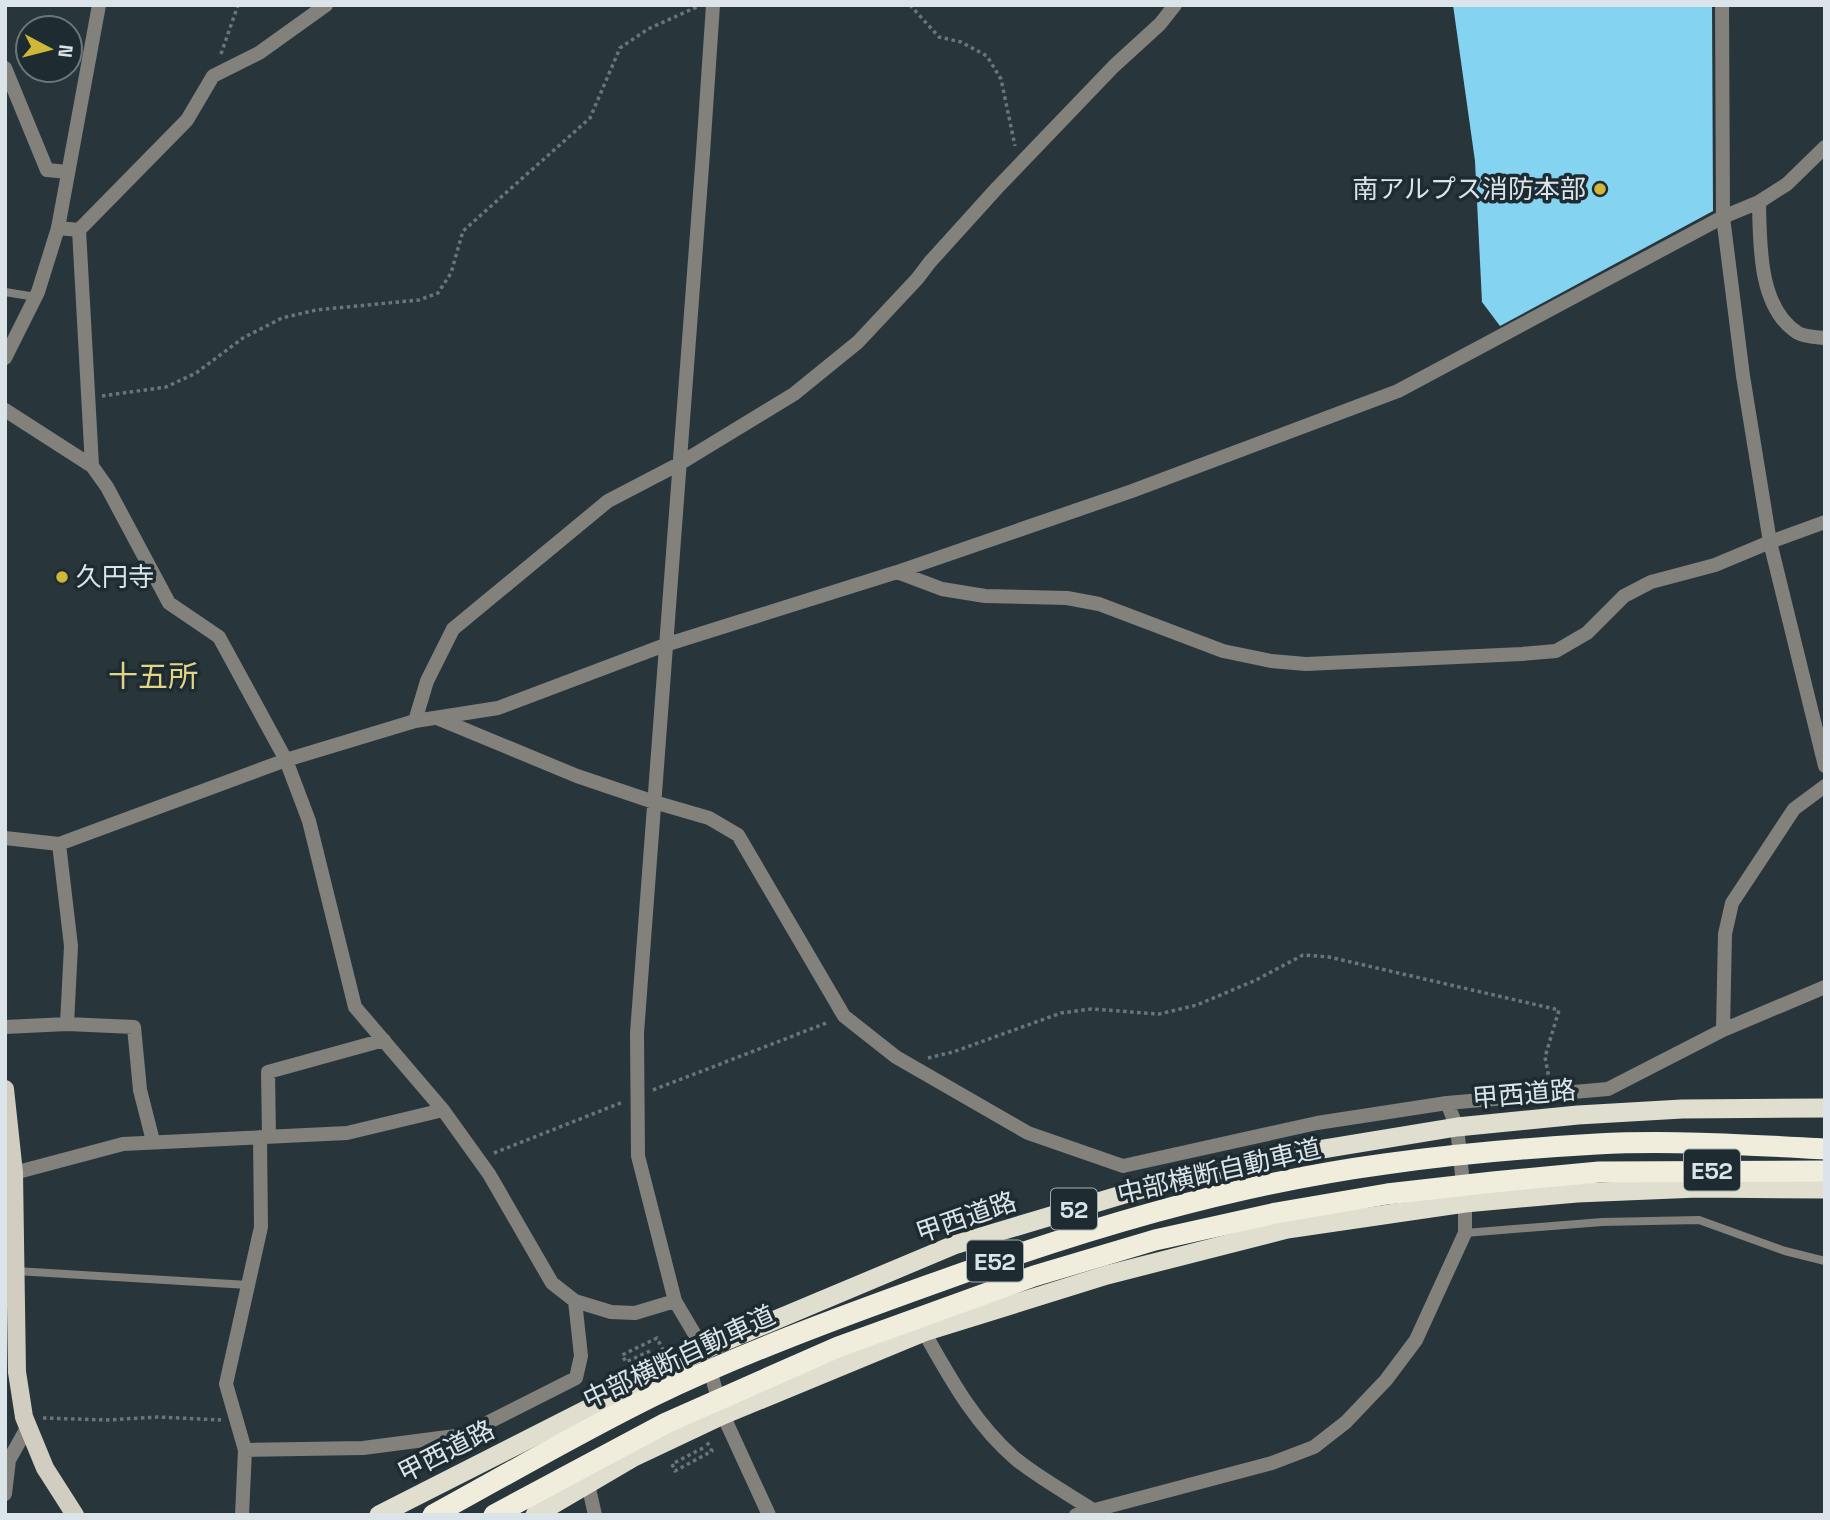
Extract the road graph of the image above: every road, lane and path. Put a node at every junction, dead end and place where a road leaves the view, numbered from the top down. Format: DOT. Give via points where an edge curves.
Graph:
graph roads {
  1 [pos="99,5"];
  2 [pos="238,5"];
  3 [pos="326,5"];
  4 [pos="701,5"];
  5 [pos="713,5"];
  6 [pos="910,5"];
  7 [pos="1175,5"];
  8 [pos="1722,5"];
  9 [pos="5,68"];
  10 [pos="213,76"];
  11 [pos="1825,147"];
  12 [pos="1019,165"];
  13 [pos="68,172"];
  14 [pos="1759,202"];
  15 [pos="1723,217"];
  16 [pos="58,228"];
  17 [pos="79,230"];
  18 [pos="5,292"];
  19 [pos="36,297"];
  20 [pos="1825,338"];
  21 [pos="5,358"];
  22 [pos="88,398"];
  23 [pos="5,410"];
  24 [pos="679,464"];
  25 [pos="92,466"];
  26 [pos="1825,522"];
  27 [pos="1770,542"];
  28 [pos="897,572"];
  29 [pos="665,645"];
  30 [pos="437,718"];
  31 [pos="415,721"];
  32 [pos="286,760"];
  33 [pos="1825,766"];
  34 [pos="1825,786"];
  35 [pos="654,802"];
  36 [pos="5,838"];
  37 [pos="59,844"];
  38 [pos="1825,987"];
  39 [pos="844,1016"];
  40 [pos="67,1024"];
  41 [pos="5,1027"];
  42 [pos="1723,1030"];
  43 [pos="384,1040"];
  44 [pos="906,1063"];
  45 [pos="5,1089"];
  46 [pos="1553,1094"];
  47 [pos="636,1097"];
  48 [pos="1447,1103"];
  49 [pos="1825,1108"];
  50 [pos="443,1110"];
  51 [pos="1457,1126"];
  52 [pos="265,1137"];
  53 [pos="153,1141"];
  54 [pos="1825,1149"];
  55 [pos="478,1159"];
  56 [pos="1825,1171"];
  57 [pos="14,1172"];
  58 [pos="1825,1189"];
  59 [pos="10,1202"];
  60 [pos="1465,1203"];
  61 [pos="1465,1233"];
  62 [pos="1825,1261"];
  63 [pos="16,1271"];
  64 [pos="248,1285"];
  65 [pos="575,1301"];
  66 [pos="675,1301"];
  67 [pos="924,1332"];
  68 [pos="657,1338"];
  69 [pos="704,1350"];
  70 [pos="650,1351"];
  71 [pos="723,1415"];
  72 [pos="237,1421"];
  73 [pos="25,1423"];
  74 [pos="703,1448"];
  75 [pos="245,1450"];
  76 [pos="712,1451"];
  77 [pos="588,1483"];
  78 [pos="5,1494"];
  79 [pos="1097,1513"];
  80 [pos="75,1515"];
  81 [pos="242,1515"];
  82 [pos="379,1515"];
  83 [pos="433,1515"];
  84 [pos="494,1515"];
  85 [pos="535,1515"];
  86 [pos="595,1515"];
  87 [pos="769,1515"];
  88 [pos="1076,1515"];
  1 -- 13 [label="street"];
  2 -- 10 [label="path"];
  3 -- 10 [label="street" via="259,53"];
  4 -- 22 [label="path" via="648,29 620,48 590,118 463,231 451,273 438,293 419,300 316,310 282,318 166,387"];
  5 -- 24 [label="street"];
  6 -- 12 [label="path" via="939,37 987,55 1001,79"];
  7 -- 12 [label="street"];
  8 -- 15 [label="street"];
  9 -- 13 [label="street" via="47,170"];
  10 -- 17 [label="street" via="187,120"];
  11 -- 14 [label="street" via="1787,184"];
  12 -- 24 [label="street" via="858,342 794,394"];
  13 -- 16 [label="street"];
  14 -- 15 [label="street"];
  14 -- 20 [label="street" via="1761,260 1770,296 1784,321 1800,335"];
  15 -- 27 [label="street"];
  15 -- 28 [label="street" via="1398,391 1132,491"];
  16 -- 17 [label="street"];
  16 -- 19 [label="street"];
  17 -- 22 [label="street"];
  18 -- 19 [label="lane"];
  19 -- 21 [label="street"];
  22 -- 25 [label="street"];
  23 -- 25 [label="street"];
  24 -- 29 [label="street"];
  24 -- 31 [label="street" via="608,501 453,629 427,681"];
  25 -- 32 [label="street" via="169,603 219,637"];
  26 -- 27 [label="street"];
  27 -- 28 [label="street" via="1715,565 1651,582 1624,596 1587,633 1556,651 1306,664 1223,651 1099,604 952,591"];
  27 -- 33 [label="street"];
  28 -- 29 [label="street"];
  29 -- 30 [label="street" via="498,708"];
  29 -- 35 [label="street"];
  30 -- 31 [label="street"];
  30 -- 35 [label="street" via="577,776"];
  31 -- 32 [label="street"];
  32 -- 37 [label="street"];
  32 -- 43 [label="street" via="309,821 355,1007"];
  34 -- 42 [label="street" via="1794,809 1732,903 1725,934"];
  35 -- 39 [label="street" via="709,818 738,835"];
  35 -- 47 [label="street"];
  36 -- 37 [label="street"];
  37 -- 40 [label="street" via="71,946"];
  38 -- 42 [label="street"];
  39 -- 44 [label="street"];
  39 -- 47 [label="path"];
  40 -- 41 [label="street"];
  40 -- 53 [label="street" via="134,1027 140,1090"];
  42 -- 46 [label="street" via="1608,1089"];
  43 -- 50 [label="street"];
  43 -- 52 [label="street" via="268,1072"];
  44 -- 46 [label="path" via="953,1052 1061,1013 1091,1009 1159,1014 1197,1005 1303,955 1329,957 1559,1010 1545,1057"];
  44 -- 48 [label="street" via="1028,1133 1123,1166 1317,1123"];
  45 -- 57 [label="main road"];
  46 -- 48 [label="street"];
  47 -- 55 [label="path"];
  47 -- 66 [label="street" via="638,1156"];
  48 -- 51 [label="street"];
  49 -- 51 [label="highway, 甲西道路 / 52" via="1682,1109"];
  50 -- 52 [label="street" via="347,1133"];
  50 -- 55 [label="street"];
  51 -- 60 [label="street"];
  51 -- 69 [label="highway, 甲西道路 / 52" via="1175,1180 967,1241"];
  52 -- 53 [label="street"];
  52 -- 64 [label="street" via="261,1227"];
  53 -- 57 [label="street" via="122,1144"];
  54 -- 83 [label="highway, 中部横断自動車道 / E52" via="1700,1143 1493,1152 1272,1183 1149,1213 1030,1249 828,1321 737,1359 652,1397"];
  55 -- 65 [label="street" via="552,1283"];
  56 -- 84 [label="highway, 中部横断自動車道 / E52" via="1599,1172 1506,1181 1374,1196 1155,1240 1034,1276 838,1347 666,1423"];
  57 -- 59 [label="main road"];
  58 -- 60 [label="highway" via="1698,1188"];
  59 -- 63 [label="main road"];
  60 -- 61 [label="street"];
  60 -- 67 [label="highway" via="1287,1229 1107,1275"];
  61 -- 62 [label="lane" via="1699,1220"];
  61 -- 79 [label="street" via="1416,1339 1386,1380 1314,1447"];
  63 -- 64 [label="lane"];
  63 -- 73 [label="main road" via="17,1372"];
  64 -- 72 [label="street" via="226,1384"];
  65 -- 66 [label="street" via="611,1312 635,1313"];
  65 -- 75 [label="street" via="581,1356 576,1378 463,1435 363,1448"];
  66 -- 69 [label="street"];
  67 -- 71 [label="highway"];
  67 -- 79 [label="street" via="980,1422 1017,1460"];
  68 -- 70 [label="path" via="622,1355 626,1362"];
  69 -- 71 [label="street"];
  69 -- 82 [label="highway, 甲西道路 / 52"];
  71 -- 77 [label="highway"];
  71 -- 87 [label="street"];
  72 -- 73 [label="path" via="158,1417"];
  72 -- 75 [label="street"];
  73 -- 78 [label="street" via="9,1460"];
  73 -- 80 [label="main road" via="45,1468"];
  74 -- 76 [label="path" via="672,1464 675,1471"];
  75 -- 81 [label="street"];
  77 -- 85 [label="highway"];
  77 -- 86 [label="street"];
  79 -- 88 [label="street"];
}
